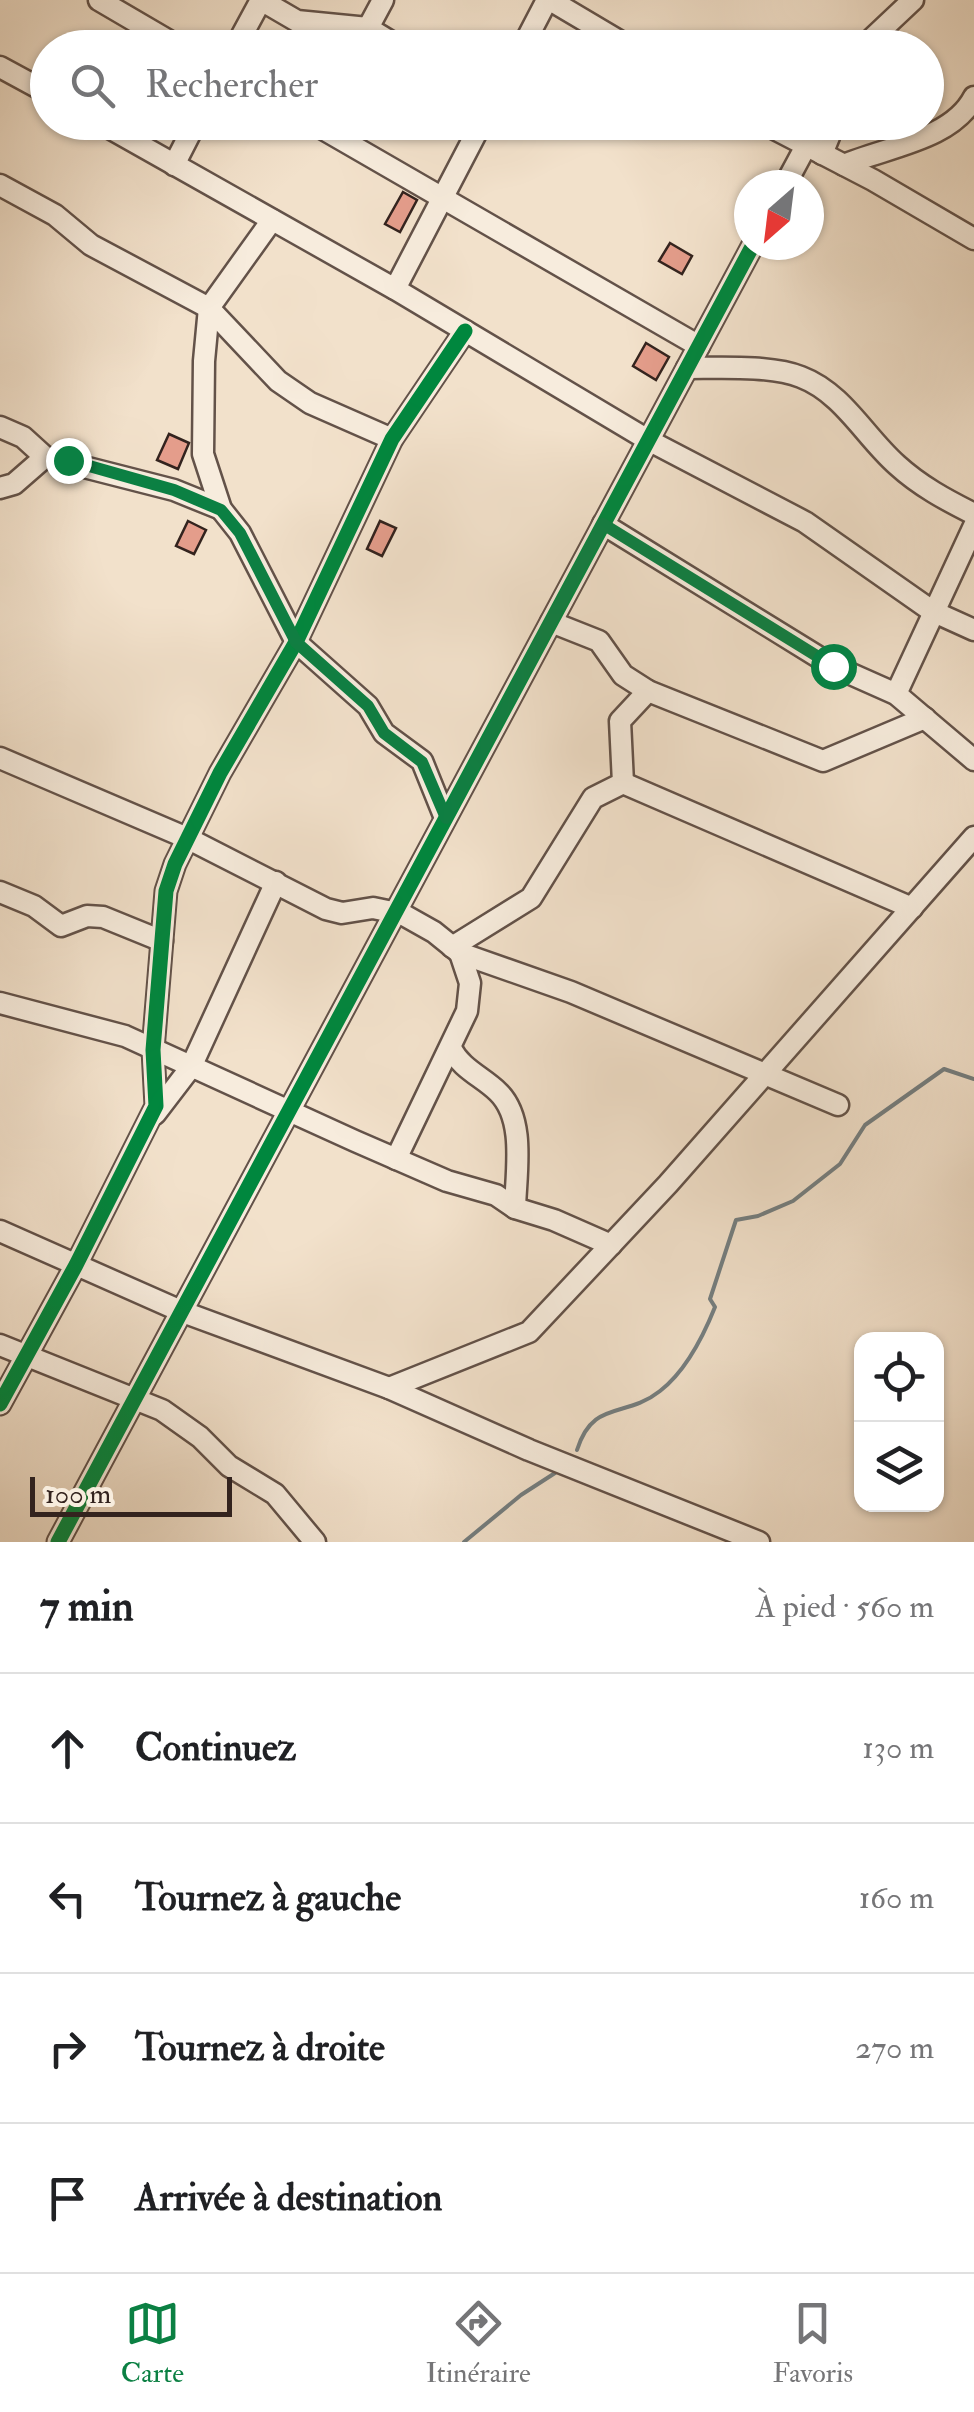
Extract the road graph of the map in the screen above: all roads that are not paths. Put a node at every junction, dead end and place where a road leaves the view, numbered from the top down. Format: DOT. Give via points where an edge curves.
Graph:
graph roads {
  1 [pos="99,0"];
  2 [pos="383,0"];
  3 [pos="549,0"];
  4 [pos="913,0"];
  5 [pos="368,28"];
  6 [pos="150,30"];
  7 [pos="245,30"];
  8 [pos="371,30"];
  9 [pos="532,30"];
  10 [pos="600,30"];
  11 [pos="881,30"];
  12 [pos="0,67"];
  13 [pos="30,84"];
  14 [pos="974,97"];
  15 [pos="944,125"];
  16 [pos="130,140"];
  17 [pos="187,140"];
  18 [pos="342,140"];
  19 [pos="473,140"];
  20 [pos="795,140"];
  21 [pos="822,140"];
  22 [pos="917,140"];
  23 [pos="814,150"];
  24 [pos="174,165"];
  25 [pos="844,165"];
  26 [pos="797,170"];
  27 [pos="0,186"];
  28 [pos="442,198"];
  29 [pos="272,220"];
  30 [pos="974,239"];
  31 [pos="745,260"];
  32 [pos="394,289"];
  33 [pos="210,308"];
  34 [pos="465,331"];
  35 [pos="698,346"];
  36 [pos="687,368"];
  37 [pos="0,427"];
  38 [pos="392,439"];
  39 [pos="648,440"];
  40 [pos="45,457"];
  41 [pos="0,488"];
  42 [pos="221,510"];
  43 [pos="974,514"];
  44 [pos="603,524"];
  45 [pos="974,526"];
  46 [pos="932,611"];
  47 [pos="550,622"];
  48 [pos="974,630"];
  49 [pos="296,642"];
  50 [pos="648,692"];
  51 [pos="896,694"];
  52 [pos="925,718"];
  53 [pos="0,758"];
  54 [pos="974,760"];
  55 [pos="624,783"];
  56 [pos="446,818"];
  57 [pos="974,837"];
  58 [pos="186,838"];
  59 [pos="276,882"];
  60 [pos="0,892"];
  61 [pos="912,908"];
  62 [pos="395,912"];
  63 [pos="162,941"];
  64 [pos="456,950"];
  65 [pos="4,1002"];
  66 [pos="451,1048"];
  67 [pos="153,1050"];
  68 [pos="190,1066"];
  69 [pos="765,1075"];
  70 [pos="838,1105"];
  71 [pos="288,1112"];
  72 [pos="152,1118"];
  73 [pos="396,1158"];
  74 [pos="515,1208"];
  75 [pos="0,1231"];
  76 [pos="611,1245"];
  77 [pos="76,1265"];
  78 [pos="183,1312"];
  79 [pos="0,1345"];
  80 [pos="27,1354"];
  81 [pos="389,1388"];
  82 [pos="136,1398"];
  83 [pos="0,1404"];
  84 [pos="706,1532"];
  85 [pos="58,1542"];
  86 [pos="315,1542"];
  87 [pos="758,1542"];
  1 -- 6 [label="street"];
  2 -- 5 [label="street"];
  3 -- 9 [label="street"];
  3 -- 10 [label="street"];
  4 -- 11 [label="street"];
  5 -- 7 [label="street" via="297,21 261,0"];
  5 -- 8 [label="street"];
  12 -- 13 [label="street"];
  14 -- 15 [label="street" via="965,114"];
  16 -- 24 [label="street"];
  17 -- 24 [label="street"];
  18 -- 28 [label="street"];
  19 -- 28 [label="street"];
  20 -- 23 [label="street"];
  21 -- 23 [label="street"];
  22 -- 25 [label="street"];
  23 -- 25 [label="street"];
  23 -- 26 [label="street"];
  24 -- 29 [label="street"];
  25 -- 30 [label="street"];
  27 -- 33 [label="street" via="91,245"];
  28 -- 32 [label="street"];
  28 -- 35 [label="street"];
  29 -- 32 [label="street"];
  29 -- 33 [label="street"];
  31 -- 35 [label="street"];
  32 -- 34 [label="street"];
  33 -- 38 [label="street" via="278,381 310,403"];
  33 -- 42 [label="street" via="203,454"];
  34 -- 38 [label="street"];
  34 -- 39 [label="street"];
  35 -- 36 [label="street"];
  36 -- 39 [label="street"];
  36 -- 43 [label="street" via="801,377 826,392 895,463"];
  37 -- 40 [label="street"];
  38 -- 49 [label="street"];
  39 -- 44 [label="street"];
  39 -- 46 [label="street" via="805,522"];
  40 -- 41 [label="street"];
  40 -- 42 [label="street" via="174,490"];
  42 -- 49 [label="street" via="240,533"];
  44 -- 47 [label="street"];
  44 -- 51 [label="street" via="833,666"];
  45 -- 46 [label="street"];
  46 -- 48 [label="street"];
  46 -- 51 [label="street"];
  47 -- 50 [label="street" via="599,641 623,675"];
  47 -- 56 [label="street"];
  49 -- 56 [label="street" via="368,706 384,733 422,762"];
  49 -- 58 [label="street"];
  50 -- 52 [label="street" via="823,762"];
  50 -- 55 [label="street" via="620,721"];
  51 -- 52 [label="street"];
  52 -- 54 [label="street"];
  53 -- 58 [label="street"];
  55 -- 61 [label="street"];
  55 -- 64 [label="street" via="593,798 531,898"];
  56 -- 62 [label="street"];
  57 -- 61 [label="street"];
  58 -- 59 [label="street"];
  58 -- 63 [label="street" via="166,891"];
  59 -- 62 [label="street" via="326,910"];
  59 -- 68 [label="street"];
  60 -- 63 [label="street" via="60,926 102,917"];
  61 -- 69 [label="street"];
  62 -- 64 [label="street"];
  62 -- 71 [label="street"];
  63 -- 67 [label="street"];
  64 -- 66 [label="street" via="470,984"];
  64 -- 69 [label="street"];
  65 -- 67 [label="street"];
  66 -- 73 [label="street"];
  66 -- 74 [label="street" via="514,1113"];
  67 -- 68 [label="street"];
  67 -- 72 [label="street"];
  68 -- 71 [label="street"];
  68 -- 72 [label="street"];
  69 -- 70 [label="street"];
  69 -- 76 [label="street"];
  71 -- 73 [label="street"];
  71 -- 78 [label="street"];
  72 -- 77 [label="street"];
  73 -- 74 [label="street"];
  74 -- 76 [label="street"];
  75 -- 77 [label="street"];
  76 -- 81 [label="street" via="529,1332"];
  77 -- 78 [label="street"];
  77 -- 80 [label="street"];
  78 -- 81 [label="street"];
  78 -- 82 [label="street"];
  79 -- 80 [label="street"];
  80 -- 82 [label="street"];
  80 -- 83 [label="street"];
  81 -- 84 [label="street"];
  82 -- 85 [label="street"];
  82 -- 86 [label="street" via="275,1494"];
  84 -- 87 [label="street"];
}
